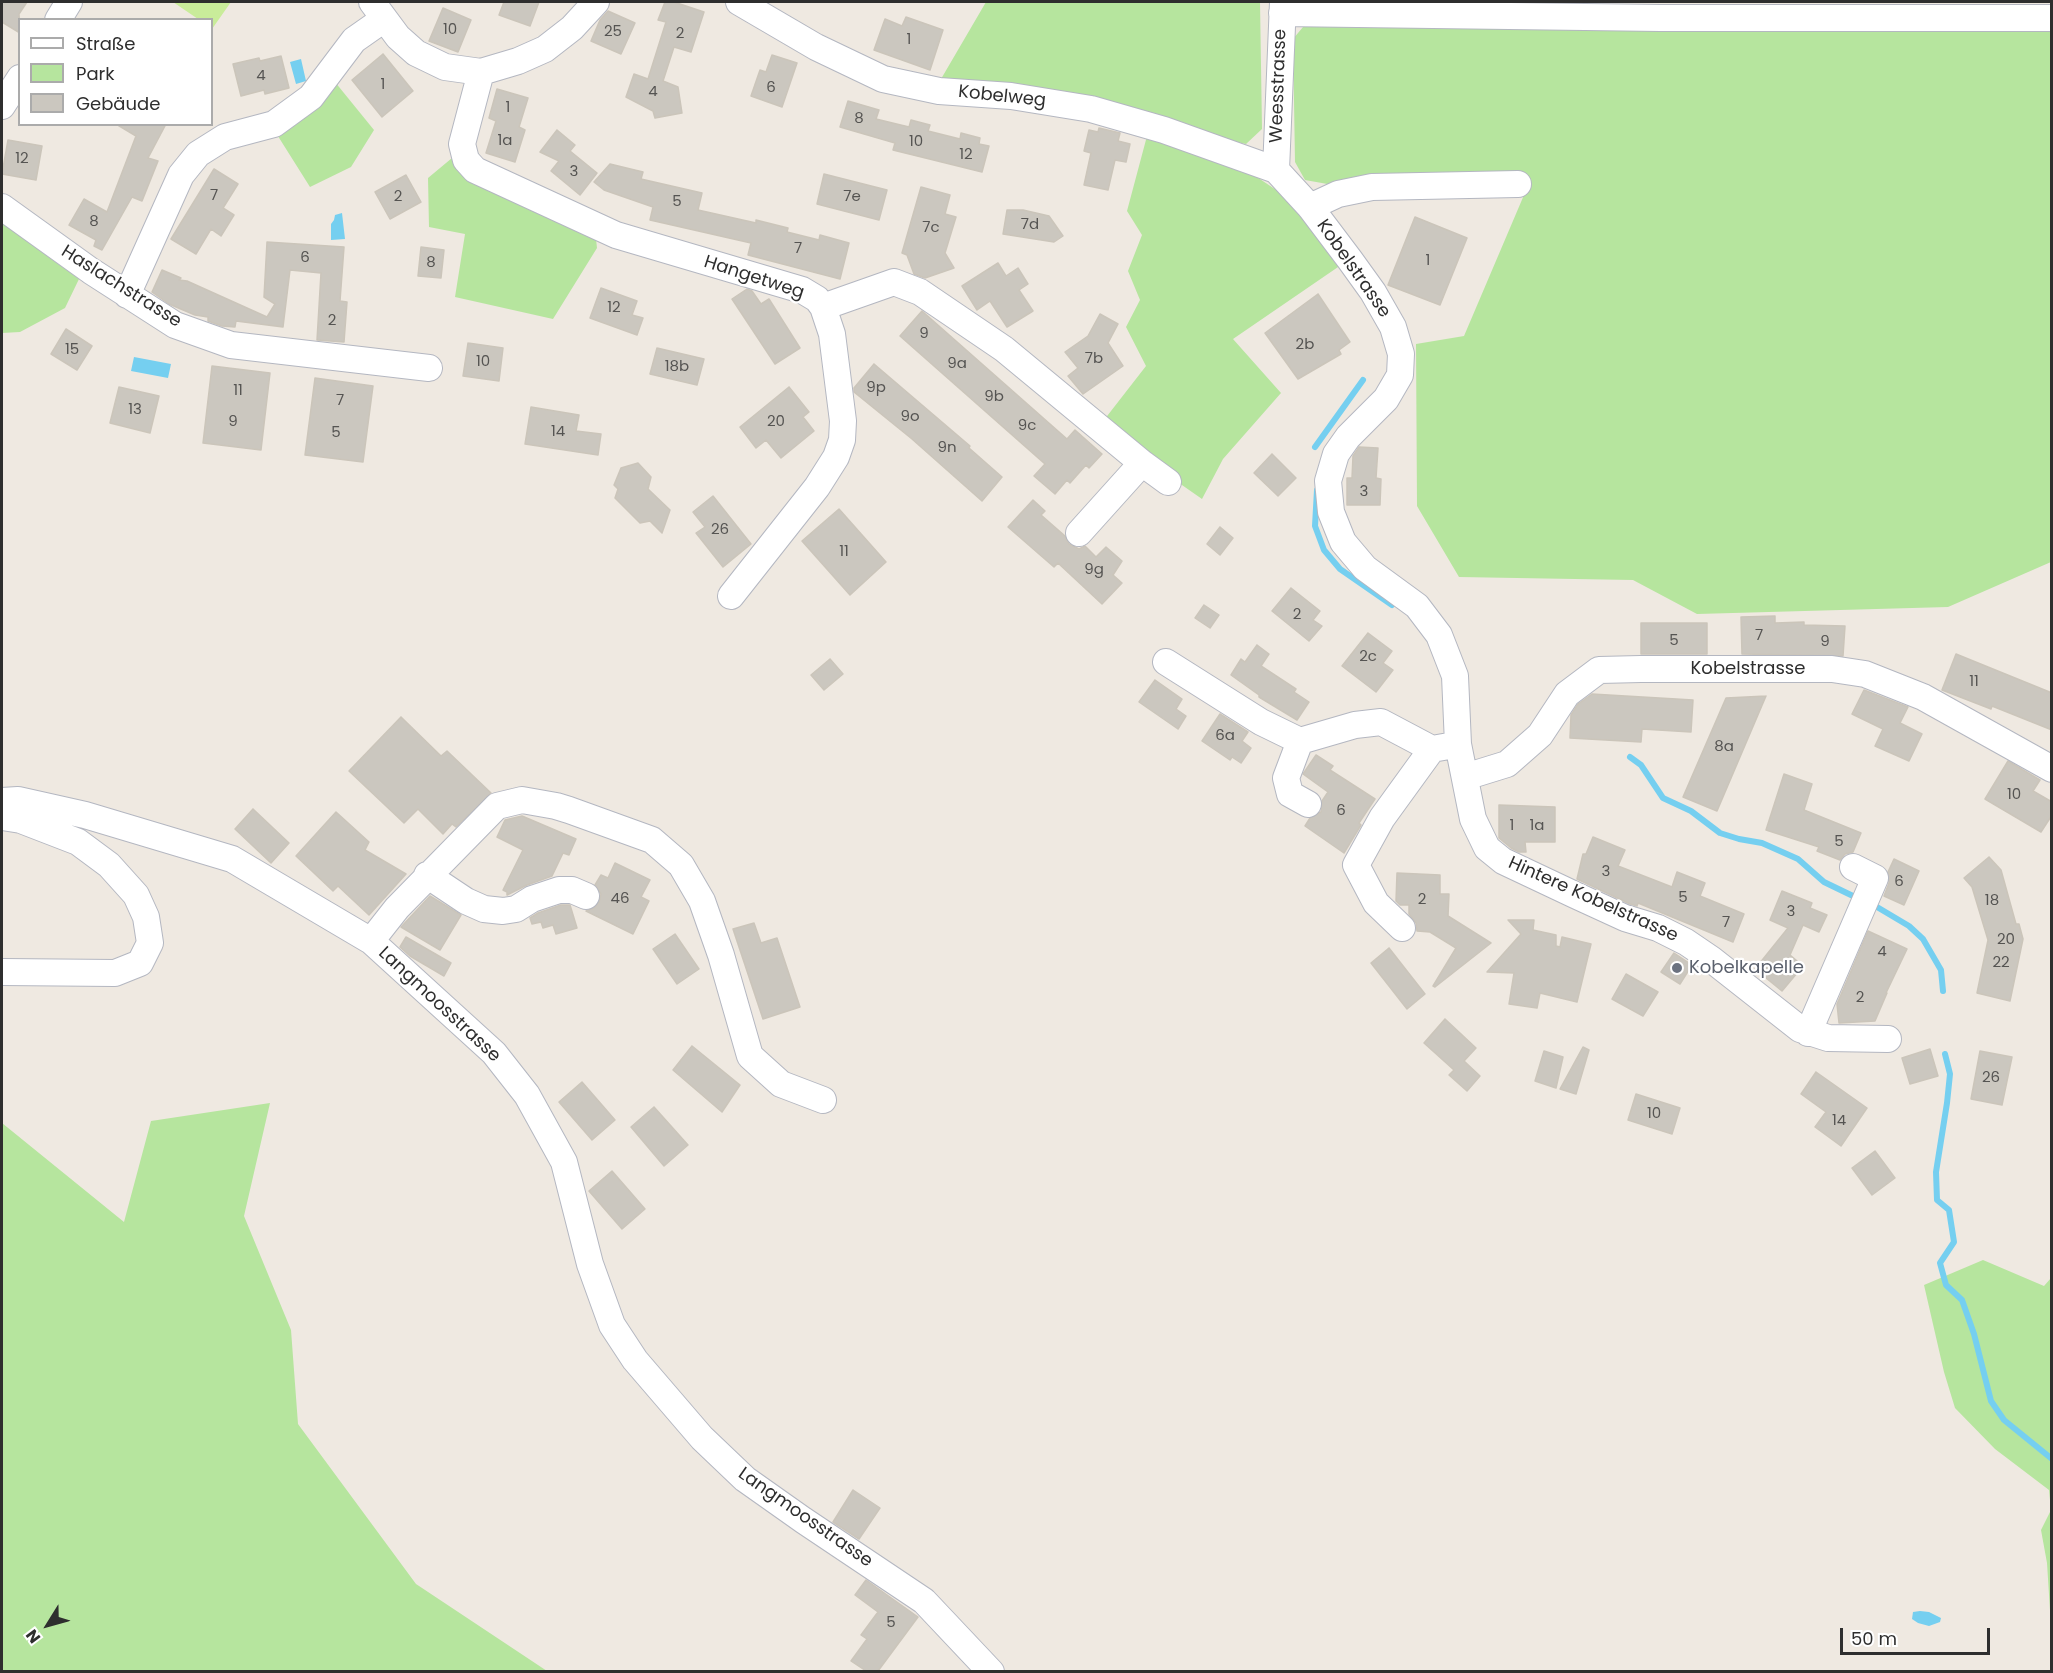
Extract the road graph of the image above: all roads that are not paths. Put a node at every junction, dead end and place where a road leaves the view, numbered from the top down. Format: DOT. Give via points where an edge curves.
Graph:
graph roads {
  1 [pos="69,2"];
  2 [pos="597,2"];
  3 [pos="739,2"];
  4 [pos="1282,8"];
  5 [pos="378,10"];
  6 [pos="58,18"];
  7 [pos="2052,18"];
  8 [pos="481,72"];
  9 [pos="18,81"];
  10 [pos="2,106"];
  11 [pos="1276,170"];
  12 [pos="1518,184"];
  13 [pos="2,207"];
  14 [pos="1310,207"];
  15 [pos="127,296"];
  16 [pos="823,307"];
  17 [pos="429,368"];
  18 [pos="1142,463"];
  19 [pos="1168,482"];
  20 [pos="1080,533"];
  21 [pos="731,596"];
  22 [pos="1166,662"];
  23 [pos="1300,741"];
  24 [pos="1458,744"];
  25 [pos="1432,749"];
  26 [pos="2052,769"];
  27 [pos="1465,777"];
  28 [pos="2,801"];
  29 [pos="1308,804"];
  30 [pos="2,817"];
  31 [pos="1486,848"];
  32 [pos="1853,867"];
  33 [pos="427,875"];
  34 [pos="586,896"];
  35 [pos="1402,928"];
  36 [pos="371,941"];
  37 [pos="2,972"];
  38 [pos="1808,1033"];
  39 [pos="1888,1039"];
  40 [pos="823,1100"];
  41 [pos="991,1671"];
  1 -- 6 [label="street"];
  2 -- 8 [label="street" via="545,49"];
  3 -- 11 [label="street, Kobelweg" via="816,47 883,79 939,91 1011,96 1091,109"];
  4 -- 7 [label="street" via="1661,18"];
  4 -- 11 [label="street, Weesstrasse"];
  5 -- 8 [label="street" via="416,53 445,67"];
  5 -- 15 [label="street" via="311,97 274,124 225,137 198,153 181,175"];
  8 -- 16 [label="street, Hangetweg" via="462,144 466,160 476,170 616,235 802,290"];
  9 -- 10 [label="street"];
  11 -- 14 [label="street, Kobelstrasse"];
  12 -- 14 [label="street" via="1372,187 1338,194"];
  13 -- 15 [label="street, Haslachstrasse"];
  14 -- 24 [label="street, Kobelstrasse" via="1373,292 1393,327 1401,354 1400,375 1386,399 1347,437 1336,454 1328,481 1331,512 1343,542 1365,568 1417,606 1439,635 1455,676"];
  15 -- 17 [label="street, Haslachstrasse" via="175,325 231,345"];
  16 -- 18 [label="street" via="894,282 920,292 1005,349"];
  16 -- 21 [label="street, Hangetweg" via="832,334 842,440 836,458 817,487"];
  18 -- 19 [label="street"];
  18 -- 20 [label="street"];
  22 -- 23 [label="street" via="1261,722"];
  23 -- 25 [label="street" via="1355,725 1381,722"];
  23 -- 29 [label="street" via="1286,778 1290,794"];
  24 -- 25 [label="street"];
  24 -- 27 [label="street, Kobelstrasse"];
  25 -- 35 [label="street" via="1382,818 1356,865 1376,903"];
  26 -- 27 [label="street, Kobelstrasse" via="1923,697 1865,674 1832,669 1641,669 1599,670 1567,694 1540,735 1507,764"];
  27 -- 31 [label="street, Kobelstrasse" via="1473,819"];
  28 -- 36 [label="street, Langmoosstrasse" via="18,800 85,815 232,859"];
  30 -- 37 [label="street" via="21,820 78,842 109,865 136,895 146,917 150,943 140,963 115,973"];
  31 -- 38 [label="street, Hintere Kobelstrasse" via="1503,861 1575,895 1686,942"];
  32 -- 38 [label="street" via="1875,878"];
  33 -- 34 [label="street" via="484,909 516,909 559,890"];
  33 -- 36 [label="street"];
  33 -- 40 [label="street" via="497,806 522,800 556,806 652,840 681,865 702,901 750,1056 781,1084"];
  36 -- 41 [label="street, Langmoosstrasse" via="494,1053 527,1095 564,1162 590,1264 612,1325 635,1359 702,1438 745,1479 924,1601"];
  38 -- 39 [label="street, Hintere Kobelstrasse" via="1828,1038"];
}
